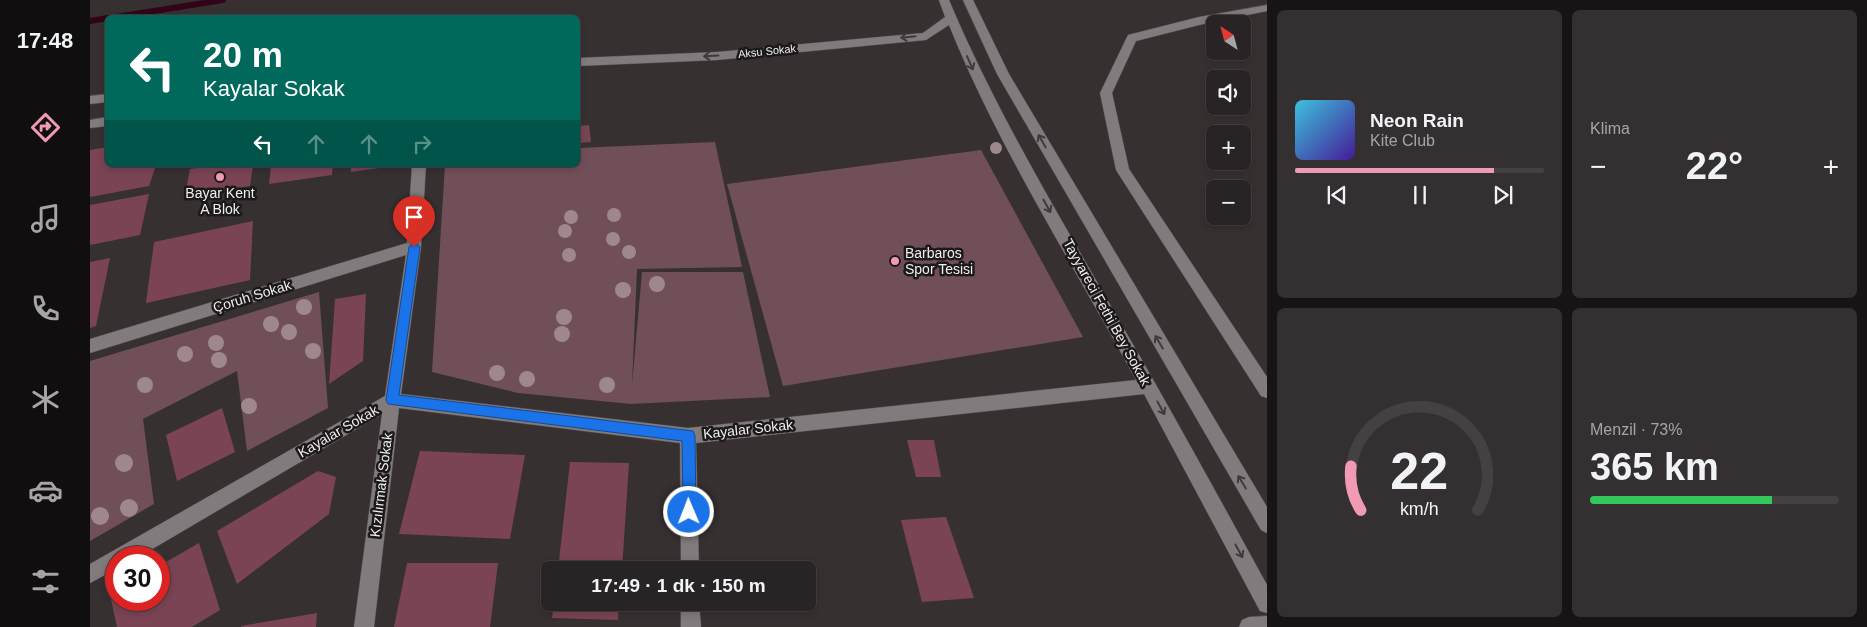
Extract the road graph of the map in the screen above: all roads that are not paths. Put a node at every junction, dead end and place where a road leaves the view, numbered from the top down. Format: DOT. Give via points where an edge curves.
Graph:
graph roads {
  1 [pos="944,0"];
  2 [pos="970,6"];
  3 [pos="1267,8"];
  4 [pos="951,18"];
  5 [pos="580,62"];
  6 [pos="105,98"];
  7 [pos="90,100"];
  8 [pos="105,122"];
  9 [pos="90,124"];
  10 [pos="419,167"];
  11 [pos="414,247"];
  12 [pos="90,346"];
  13 [pos="1149,386"];
  14 [pos="1267,391"];
  15 [pos="392,400"];
  16 [pos="688,436"];
  17 [pos="1267,524"];
  18 [pos="139,546"];
  19 [pos="690,561"];
  20 [pos="105,565"];
  21 [pos="90,574"];
  22 [pos="1267,604"];
  23 [pos="690,611"];
  24 [pos="1267,626"];
  25 [pos="364,627"];
  26 [pos="691,627"];
  27 [pos="1250,627"];
  1 -- 4 [label="street, Tayyareci Fethi Bey Sokak"];
  17 -- 2 [label="street, Tayyareci Fethi Bey Sokak, one-way" via="1003,74"];
  3 -- 14 [label="street" via="1132,38 1106,93 1123,170"];
  4 -- 5 [label="street, Aksu Sokak, one-way" via="926,36 716,56"];
  4 -- 13 [label="street, Tayyareci Fethi Bey Sokak, one-way" via="972,67 1021,159"];
  6 -- 7 [label="street"];
  8 -- 9 [label="street"];
  10 -- 11 [label="street, Kızılırmak Sokak"];
  11 -- 12 [label="street, Çoruh Sokak"];
  11 -- 15 [label="street, Kızılırmak Sokak"];
  13 -- 16 [label="street, Kayalar Sokak"];
  13 -- 22 [label="street, Tayyareci Fethi Bey Sokak, one-way"];
  15 -- 16 [label="street, Kayalar Sokak"];
  15 -- 18 [label="street, Kayalar Sokak"];
  15 -- 25 [label="street, Kızılırmak Sokak"];
  16 -- 19 [label="street"];
  20 -- 21 [label="street, Kayalar Sokak"];
  23 -- 26 [label="street"];
  24 -- 27 [label="street"];
}
